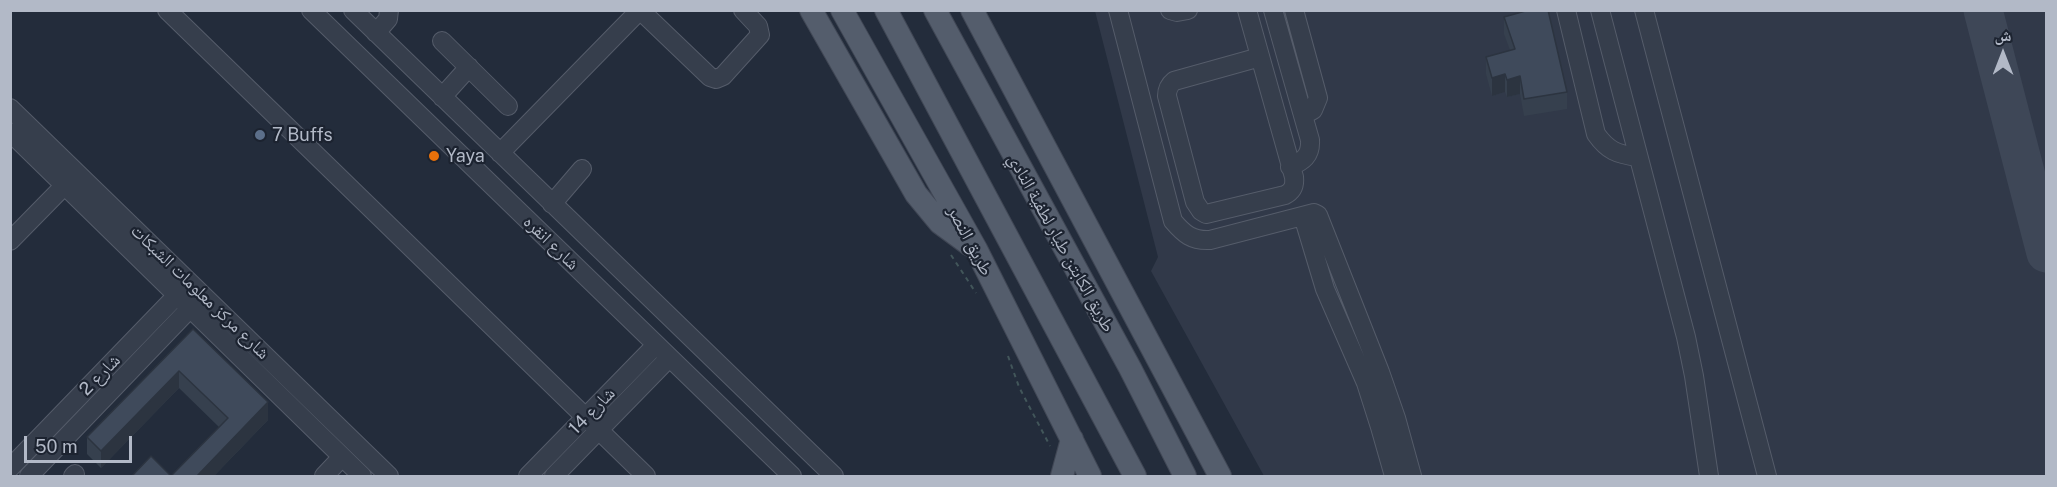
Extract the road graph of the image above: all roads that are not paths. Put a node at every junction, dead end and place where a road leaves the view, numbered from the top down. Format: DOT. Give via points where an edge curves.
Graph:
graph roads {
  1 [pos="167,10"];
  2 [pos="311,10"];
  3 [pos="353,10"];
  4 [pos="389,10"];
  5 [pos="640,10"];
  6 [pos="743,10"];
  7 [pos="811,10"];
  8 [pos="842,10"];
  9 [pos="886,10"];
  10 [pos="935,10"];
  11 [pos="972,10"];
  12 [pos="1118,10"];
  13 [pos="1170,10"];
  14 [pos="1188,10"];
  15 [pos="1247,10"];
  16 [pos="1566,10"];
  17 [pos="1600,10"];
  18 [pos="1644,10"];
  19 [pos="1296,17"];
  20 [pos="1276,19"];
  21 [pos="376,33"];
  22 [pos="442,40"];
  23 [pos="1260,57"];
  24 [pos="469,67"];
  25 [pos="442,97"];
  26 [pos="508,106"];
  27 [pos="10,108"];
  28 [pos="1304,115"];
  29 [pos="10,132"];
  30 [pos="500,153"];
  31 [pos="1637,157"];
  32 [pos="1290,167"];
  33 [pos="582,169"];
  34 [pos="65,185"];
  35 [pos="552,204"];
  36 [pos="1303,216"];
  37 [pos="12,237"];
  38 [pos="975,249"];
  39 [pos="190,295"];
  40 [pos="656,345"];
  41 [pos="669,358"];
  42 [pos="591,425"];
  43 [pos="1072,439"];
  44 [pos="342,457"];
  45 [pos="16,463"];
  46 [pos="34,475"];
  47 [pos="324,477"];
  48 [pos="362,477"];
  49 [pos="389,477"];
  50 [pos="528,477"];
  51 [pos="554,477"];
  52 [pos="646,477"];
  53 [pos="792,477"];
  54 [pos="834,477"];
  55 [pos="1062,477"];
  56 [pos="1090,477"];
  57 [pos="1134,477"];
  58 [pos="1185,477"];
  59 [pos="1220,477"];
  60 [pos="1394,477"];
  61 [pos="1412,477"];
  62 [pos="1709,477"];
  63 [pos="1767,477"];
  1 -- 42 [label="street"];
  2 -- 40 [label="street, شارع انقره"];
  3 -- 21 [label="street, شارع انقره"];
  4 -- 21 [label="street" via="388,19"];
  5 -- 6 [label="street" via="716,80 760,35 758,26"];
  5 -- 30 [label="street"];
  7 -- 38 [label="main road" via="916,194 940,223"];
  8 -- 38 [label="main road, طريق النصر"];
  9 -- 57 [label="main road, طريق النصر"];
  10 -- 58 [label="main road, طريق الكابتن طيار لطفية النادي"];
  11 -- 59 [label="main road, طريق الكابتن طيار لطفية النادي"];
  12 -- 36 [label="street" via="1173,221 1179,228 1193,239 1210,240"];
  13 -- 14 [label="street"];
  15 -- 23 [label="street"];
  16 -- 31 [label="street" via="1596,134 1615,152"];
  17 -- 31 [label="street"];
  18 -- 63 [label="street"];
  19 -- 20 [label="street"];
  19 -- 28 [label="street" via="1318,98 1313,110"];
  20 -- 28 [label="street"];
  21 -- 25 [label="street, شارع انقره"];
  22 -- 24 [label="street"];
  23 -- 32 [label="street"];
  23 -- 32 [label="street" via="1169,85 1167,96 1197,208 1212,214 1286,195 1294,183"];
  24 -- 25 [label="street"];
  24 -- 26 [label="street"];
  25 -- 30 [label="street, شارع انقره"];
  27 -- 39 [label="street, شارع مركز معلومات الشبكات"];
  28 -- 32 [label="street" via="1309,152"];
  29 -- 34 [label="street, شارع مركز معلومات الشبكات"];
  30 -- 35 [label="street, شارع انقره"];
  31 -- 62 [label="street" via="1686,338"];
  33 -- 35 [label="street"];
  34 -- 37 [label="street"];
  34 -- 39 [label="street, شارع مركز معلومات الشبكات"];
  35 -- 54 [label="street, شارع انقره"];
  36 -- 60 [label="street" via="1325,289 1366,383"];
  36 -- 61 [label="street" via="1316,214 1321,219 1380,372"];
  38 -- 43 [label="main road, طريق النصر"];
  39 -- 44 [label="street, شارع مركز معلومات الشبكات"];
  39 -- 45 [label="street, شارع 2"];
  39 -- 46 [label="street, شارع 2"];
  39 -- 49 [label="street, شارع مركز معلومات الشبكات"];
  40 -- 41 [label="street, شارع انقره"];
  40 -- 42 [label="street, شارع 14"];
  41 -- 42 [label="street, شارع 14"];
  41 -- 53 [label="street, شارع انقره"];
  42 -- 50 [label="street, شارع 14"];
  42 -- 51 [label="street, شارع 14"];
  42 -- 52 [label="street"];
  43 -- 55 [label="main road"];
  43 -- 56 [label="main road, طريق النصر"];
  44 -- 47 [label="street"];
  44 -- 48 [label="street, شارع مركز معلومات الشبكات"];
  45 -- 46 [label="street"];
}
